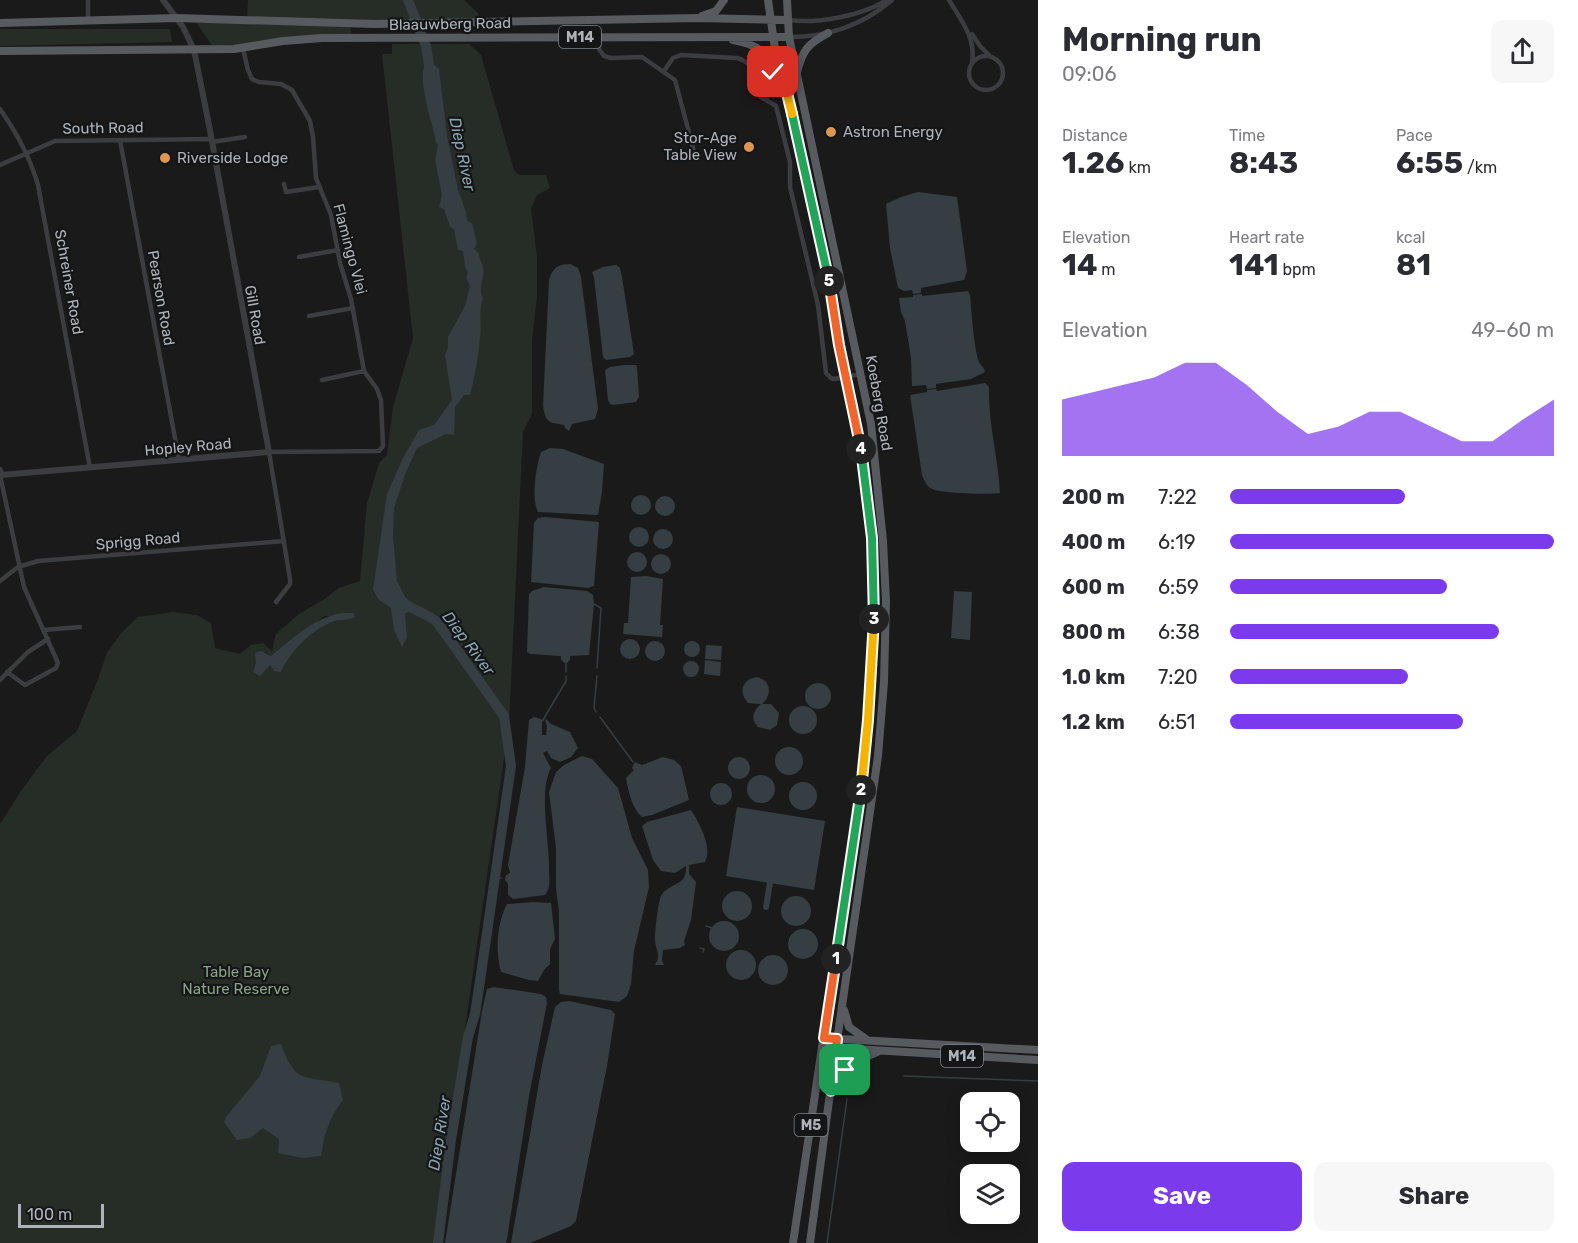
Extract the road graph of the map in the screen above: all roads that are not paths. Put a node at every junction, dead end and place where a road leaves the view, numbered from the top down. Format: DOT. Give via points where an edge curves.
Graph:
graph roads {
  1 [pos="88,0"];
  2 [pos="163,0"];
  3 [pos="724,0"];
  4 [pos="768,0"];
  5 [pos="787,0"];
  6 [pos="887,0"];
  7 [pos="892,0"];
  8 [pos="951,0"];
  9 [pos="177,18"];
  10 [pos="698,18"];
  11 [pos="769,19"];
  12 [pos="788,20"];
  13 [pos="88,21"];
  14 [pos="0,23"];
  15 [pos="828,33"];
  16 [pos="599,37"];
  17 [pos="773,37"];
  18 [pos="789,37"];
  19 [pos="714,38"];
  20 [pos="243,49"];
  21 [pos="194,50"];
  22 [pos="0,51"];
  23 [pos="993,58"];
  24 [pos="971,65"];
  25 [pos="664,71"];
  26 [pos="797,73"];
  27 [pos="787,93"];
  28 [pos="0,109"];
  29 [pos="245,137"];
  30 [pos="120,140"];
  31 [pos="211,140"];
  32 [pos="26,152"];
  33 [pos="696,159"];
  34 [pos="0,165"];
  35 [pos="284,184"];
  36 [pos="319,187"];
  37 [pos="338,250"];
  38 [pos="299,257"];
  39 [pos="353,308"];
  40 [pos="309,316"];
  41 [pos="364,371"];
  42 [pos="861,374"];
  43 [pos="846,377"];
  44 [pos="322,380"];
  45 [pos="268,452"];
  46 [pos="378,452"];
  47 [pos="179,460"];
  48 [pos="90,468"];
  49 [pos="0,473"];
  50 [pos="284,541"];
  51 [pos="18,567"];
  52 [pos="0,581"];
  53 [pos="276,602"];
  54 [pos="80,627"];
  55 [pos="44,630"];
  56 [pos="49,642"];
  57 [pos="8,672"];
  58 [pos="0,680"];
  59 [pos="843,998"];
  60 [pos="824,1038"];
  61 [pos="837,1039"];
  62 [pos="870,1041"];
  63 [pos="822,1047"];
  64 [pos="836,1048"];
  65 [pos="1038,1050"];
  66 [pos="878,1052"];
  67 [pos="1038,1060"];
  68 [pos="831,1091"];
  69 [pos="794,1243"];
  70 [pos="810,1243"];
  1 -- 13 [label="street"];
  2 -- 9 [label="street, Gill Road"];
  3 -- 10 [label="main road" via="716,10"];
  4 -- 11 [label="main road, M5"];
  5 -- 12 [label="main road, M5"];
  6 -- 12 [label="street, Blaauwberg Road" via="827,20"];
  7 -- 15 [label="street, Blaauwberg Road" via="863,20"];
  8 -- 23 [label="street" via="980,46"];
  8 -- 24 [label="street" via="971,39"];
  9 -- 10 [label="main road, Blaauwberg Road / M14" via="375,24"];
  9 -- 13 [label="main road, Blaauwberg Road / M14"];
  9 -- 21 [label="street, Gill Road"];
  10 -- 11 [label="main road, Blaauwberg Road / M14"];
  11 -- 12 [label="main road, Blaauwberg Road / M14"];
  11 -- 17 [label="main road, M5"];
  12 -- 18 [label="main road, M5"];
  13 -- 14 [label="main road, Blaauwberg Road / M14"];
  15 -- 18 [label="street, Blaauwberg Road"];
  15 -- 26 [label="main road" via="807,47"];
  16 -- 19 [label="main road, Blaauwberg Road / M14"];
  16 -- 20 [label="main road, Blaauwberg Road / M14" via="306,39"];
  16 -- 25 [label="street" via="599,49 604,56 642,57"];
  17 -- 18 [label="main road, Blaauwberg Road / M14"];
  17 -- 19 [label="main road, Blaauwberg Road / M14"];
  17 -- 27 [label="main road, Koeberg Road / M5"];
  18 -- 26 [label="main road, Koeberg Road / M5"];
  19 -- 27 [label="main road" via="759,49"];
  20 -- 21 [label="main road, Blaauwberg Road / M14"];
  20 -- 36 [label="street, Flamingo Vlei" via="252,79 287,87 298,97 312,126"];
  21 -- 22 [label="main road, Blaauwberg Road / M14"];
  21 -- 31 [label="street, Gill Road"];
  23 -- 24 [label="street" via="981,57"];
  23 -- 24 [label="street" via="1000,64 1002,74 1000,82 991,89 971,82"];
  25 -- 33 [label="street" via="678,87"];
  25 -- 43 [label="street" via="676,56 741,59 754,70 760,95 776,106 790,165 790,187 818,305 826,373 832,379"];
  26 -- 42 [label="main road, Koeberg Road / M5"];
  27 -- 43 [label="main road, Koeberg Road / M5"];
  28 -- 32 [label="street, Schreiner Road"];
  29 -- 31 [label="street, South Road"];
  30 -- 31 [label="street, South Road"];
  30 -- 32 [label="street, South Road" via="55,141"];
  30 -- 47 [label="street, Pearson Road"];
  31 -- 45 [label="street, Gill Road"];
  32 -- 34 [label="street, South Road"];
  32 -- 48 [label="street, Schreiner Road" via="38,185"];
  35 -- 36 [label="street" via="286,192"];
  36 -- 37 [label="street, Flamingo Vlei" via="331,215"];
  37 -- 38 [label="street"];
  37 -- 39 [label="street, Flamingo Vlei"];
  39 -- 40 [label="street"];
  39 -- 41 [label="street, Flamingo Vlei"];
  41 -- 44 [label="street"];
  41 -- 46 [label="street, Flamingo Vlei" via="381,400 383,449"];
  42 -- 43 [label="street"];
  42 -- 59 [label="main road, Koeberg Road / M5" via="871,424 883,541 884,682 878,756"];
  43 -- 60 [label="main road, Koeberg Road / M5" via="866,482 872,538 874,640 863,775"];
  45 -- 46 [label="street, Hopley Road"];
  45 -- 47 [label="street, Hopley Road"];
  45 -- 50 [label="street, Gill Road"];
  47 -- 48 [label="street, Hopley Road"];
  48 -- 49 [label="street, Hopley Road"];
  49 -- 51 [label="street"];
  50 -- 51 [label="street, Sprigg Road" via="38,561"];
  50 -- 53 [label="street, Gill Road" via="290,584"];
  51 -- 52 [label="street, Sprigg Road"];
  51 -- 55 [label="street"];
  54 -- 55 [label="street"];
  55 -- 56 [label="street"];
  56 -- 57 [label="street" via="31,649"];
  56 -- 57 [label="street" via="58,661 56,668 25,685"];
  57 -- 58 [label="street"];
  59 -- 61 [label="main road, Koeberg Road / M5"];
  59 -- 62 [label="main road" via="849,1027"];
  60 -- 61 [label="main road, M14"];
  60 -- 63 [label="main road, Koeberg Road / M5"];
  61 -- 62 [label="main road, M14"];
  61 -- 64 [label="main road, Koeberg Road / M5"];
  62 -- 65 [label="main road, M14"];
  63 -- 64 [label="main road, M14"];
  63 -- 69 [label="main road, Koeberg Road / M5"];
  64 -- 66 [label="main road, M14"];
  64 -- 68 [label="main road, Koeberg Road / M5"];
  66 -- 67 [label="main road, M14"];
  66 -- 68 [label="main road" via="847,1068"];
  68 -- 70 [label="main road, Koeberg Road / M5"];
}
